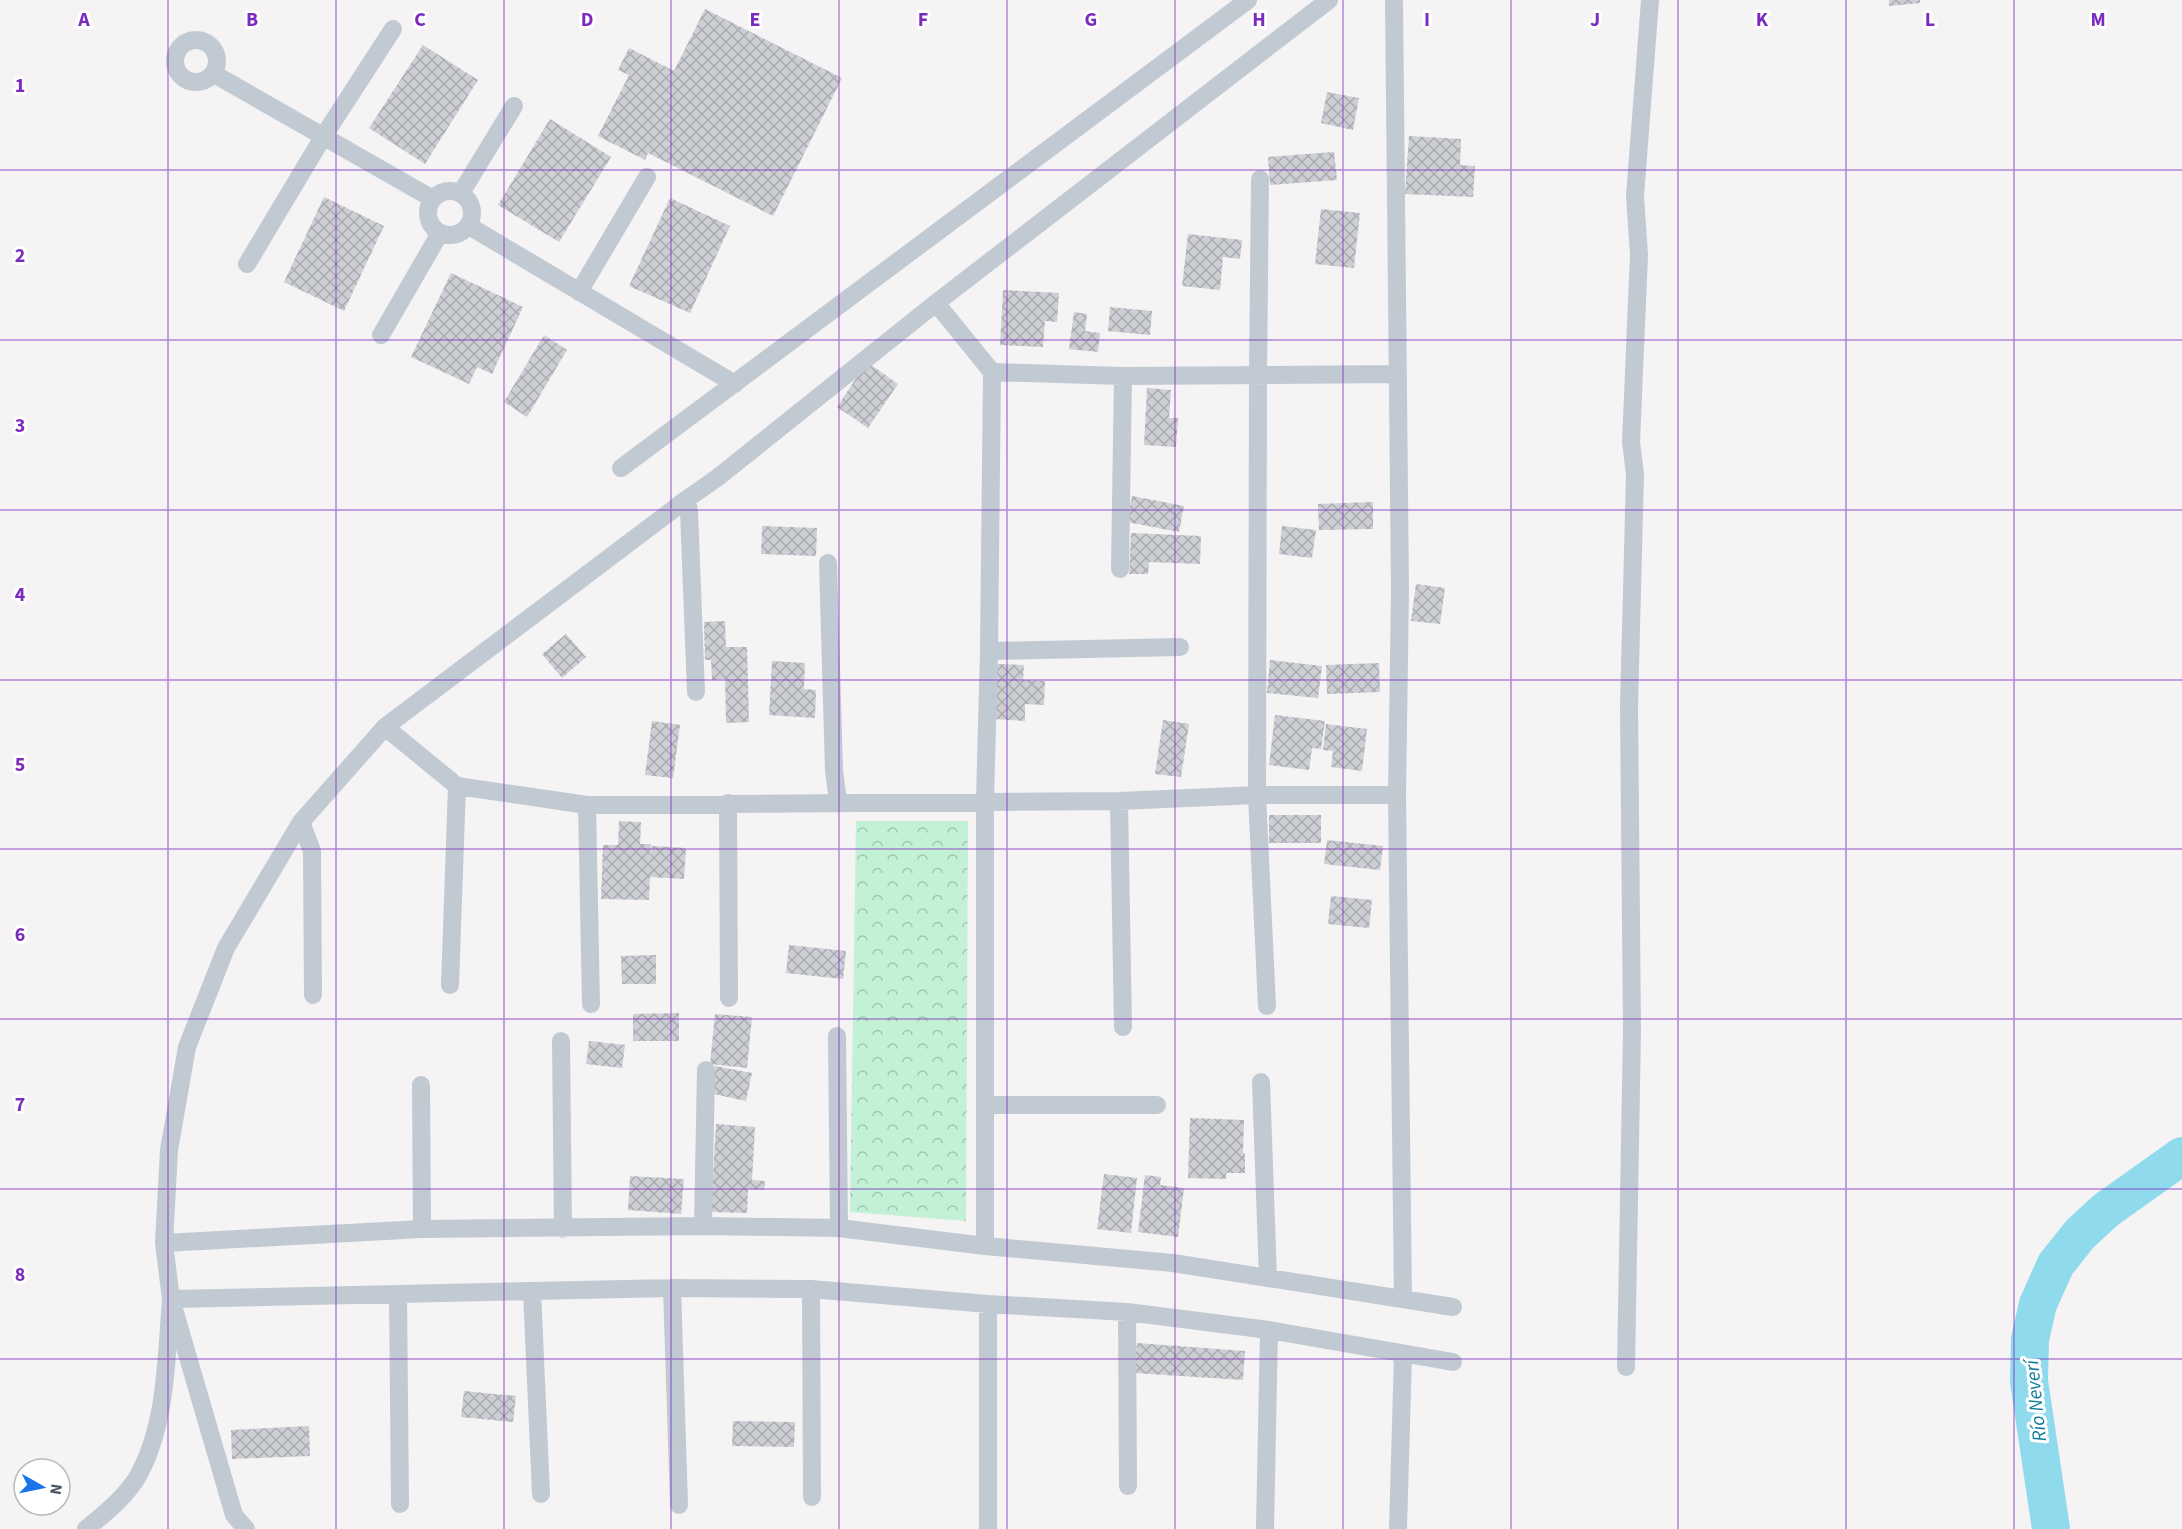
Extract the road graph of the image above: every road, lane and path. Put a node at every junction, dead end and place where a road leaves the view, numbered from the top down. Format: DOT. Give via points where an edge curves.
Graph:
graph roads {
  1 [pos="1248,0"];
  2 [pos="1329,0"];
  3 [pos="1394,0"];
  4 [pos="1650,0"];
  5 [pos="393,29"];
  6 [pos="214,74"];
  7 [pos="514,106"];
  8 [pos="323,137"];
  9 [pos="647,177"];
  10 [pos="1260,179"];
  11 [pos="461,193"];
  12 [pos="433,199"];
  13 [pos="469,226"];
  14 [pos="440,233"];
  15 [pos="247,264"];
  16 [pos="579,292"];
  17 [pos="936,303"];
  18 [pos="381,335"];
  19 [pos="992,372"];
  20 [pos="1398,374"];
  21 [pos="1258,375"];
  22 [pos="1123,376"];
  23 [pos="735,384"];
  24 [pos="621,468"];
  25 [pos="687,499"];
  26 [pos="828,563"];
  27 [pos="1120,569"];
  28 [pos="1180,647"];
  29 [pos="989,651"];
  30 [pos="696,692"];
  31 [pos="385,726"];
  32 [pos="457,786"];
  33 [pos="1257,795"];
  34 [pos="1397,795"];
  35 [pos="985,801"];
  36 [pos="1119,801"];
  37 [pos="838,802"];
  38 [pos="728,803"];
  39 [pos="587,805"];
  40 [pos="301,822"];
  41 [pos="450,985"];
  42 [pos="314,995"];
  43 [pos="729,998"];
  44 [pos="591,1004"];
  45 [pos="1267,1006"];
  46 [pos="1123,1027"];
  47 [pos="837,1036"];
  48 [pos="561,1041"];
  49 [pos="706,1070"];
  50 [pos="1261,1082"];
  51 [pos="421,1085"];
  52 [pos="1157,1105"];
  53 [pos="985,1106"];
  54 [pos="703,1226"];
  55 [pos="563,1228"];
  56 [pos="839,1228"];
  57 [pos="422,1229"];
  58 [pos="164,1243"];
  59 [pos="985,1246"];
  60 [pos="1269,1278"];
  61 [pos="672,1288"];
  62 [pos="811,1289"];
  63 [pos="532,1291"];
  64 [pos="398,1294"];
  65 [pos="171,1299"];
  66 [pos="1403,1299"];
  67 [pos="988,1304"];
  68 [pos="1453,1307"];
  69 [pos="1127,1312"];
  70 [pos="1269,1330"];
  71 [pos="1403,1354"];
  72 [pos="1453,1362"];
  73 [pos="1626,1367"];
  74 [pos="1128,1486"];
  75 [pos="541,1494"];
  76 [pos="812,1497"];
  77 [pos="400,1504"];
  78 [pos="679,1505"];
  79 [pos="86,1529"];
  80 [pos="246,1529"];
  81 [pos="988,1529"];
  82 [pos="1265,1529"];
  83 [pos="1398,1529"];
  1 -- 23 [label="street"];
  2 -- 17 [label="street"];
  3 -- 20 [label="street"];
  4 -- 73 [label="street" via="1635,196 1639,255 1631,442 1635,474 1629,706 1632,1030"];
  5 -- 8 [label="street"];
  6 -- 8 [label="street"];
  7 -- 11 [label="street"];
  8 -- 12 [label="street"];
  8 -- 15 [label="street"];
  9 -- 16 [label="street"];
  10 -- 21 [label="street"];
  11 -- 12 [label="street" via="446,191"];
  11 -- 13 [label="street" via="473,213"];
  12 -- 14 [label="street" via="429,222"];
  13 -- 14 [label="street" via="455,235"];
  13 -- 16 [label="street"];
  14 -- 18 [label="street"];
  16 -- 23 [label="street"];
  17 -- 19 [label="street"];
  17 -- 25 [label="street"];
  19 -- 22 [label="street"];
  19 -- 29 [label="street"];
  20 -- 21 [label="street"];
  20 -- 34 [label="street"];
  21 -- 22 [label="street"];
  21 -- 33 [label="street"];
  22 -- 27 [label="street"];
  23 -- 24 [label="street"];
  25 -- 30 [label="street"];
  25 -- 31 [label="street"];
  26 -- 37 [label="street"];
  28 -- 29 [label="street"];
  29 -- 35 [label="street"];
  31 -- 32 [label="street"];
  31 -- 40 [label="street"];
  32 -- 39 [label="street"];
  32 -- 41 [label="street"];
  33 -- 34 [label="street"];
  33 -- 36 [label="street"];
  33 -- 45 [label="street"];
  34 -- 66 [label="street"];
  35 -- 36 [label="street"];
  35 -- 37 [label="street"];
  35 -- 53 [label="street"];
  36 -- 46 [label="street"];
  37 -- 38 [label="street"];
  38 -- 39 [label="street"];
  38 -- 43 [label="street"];
  39 -- 44 [label="street"];
  40 -- 42 [label="street" via="312,851"];
  40 -- 58 [label="street" via="226,948 187,1047 169,1150"];
  47 -- 56 [label="street"];
  48 -- 55 [label="street"];
  49 -- 54 [label="street"];
  50 -- 60 [label="street"];
  51 -- 57 [label="street"];
  52 -- 53 [label="street"];
  53 -- 59 [label="street"];
  54 -- 55 [label="street"];
  54 -- 56 [label="street"];
  55 -- 57 [label="street"];
  56 -- 59 [label="street"];
  57 -- 58 [label="street"];
  58 -- 65 [label="street"];
  59 -- 60 [label="street" via="1173,1263"];
  60 -- 66 [label="street"];
  61 -- 62 [label="street"];
  61 -- 63 [label="street"];
  61 -- 78 [label="street"];
  62 -- 67 [label="street"];
  62 -- 76 [label="street"];
  63 -- 64 [label="street"];
  63 -- 75 [label="street"];
  64 -- 65 [label="street"];
  64 -- 77 [label="street"];
  65 -- 79 [label="street" via="155,1438 137,1478"];
  65 -- 80 [label="street" via="234,1515"];
  66 -- 68 [label="street"];
  67 -- 69 [label="street"];
  67 -- 81 [label="street"];
  69 -- 70 [label="street"];
  69 -- 74 [label="street"];
  70 -- 71 [label="street"];
  70 -- 82 [label="street"];
  71 -- 72 [label="street"];
  71 -- 83 [label="street"];
}
